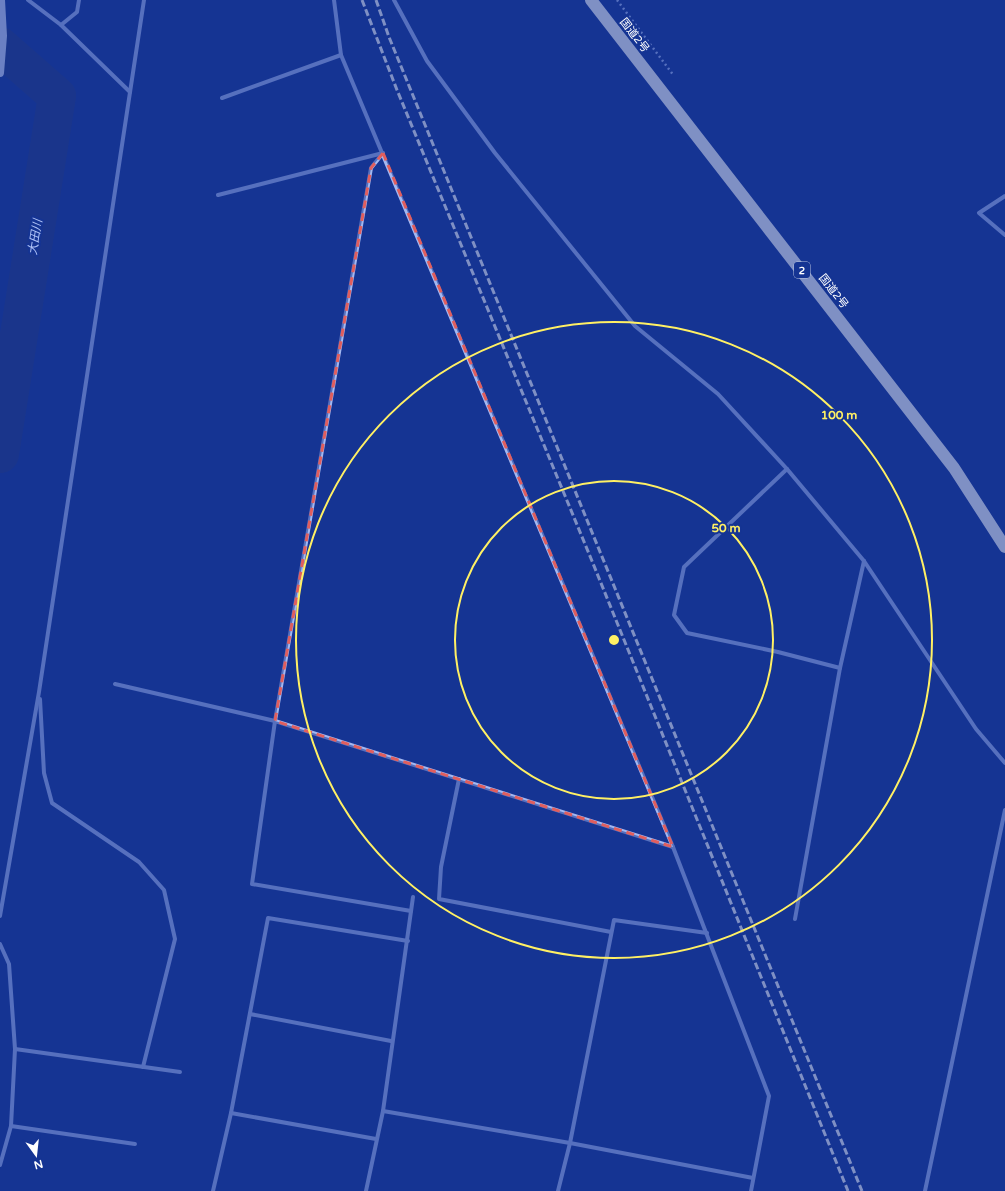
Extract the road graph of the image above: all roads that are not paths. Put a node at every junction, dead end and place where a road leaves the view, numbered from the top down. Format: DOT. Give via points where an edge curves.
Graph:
graph roads {
  1 [pos="2,0"];
  2 [pos="28,0"];
  3 [pos="79,0"];
  4 [pos="144,0"];
  5 [pos="334,0"];
  6 [pos="394,0"];
  7 [pos="591,0"];
  8 [pos="60,25"];
  9 [pos="341,54"];
  10 [pos="0,73"];
  11 [pos="130,92"];
  12 [pos="222,98"];
  13 [pos="383,153"];
  14 [pos="218,194"];
  15 [pos="1005,196"];
  16 [pos="1005,235"];
  17 [pos="787,469"];
  18 [pos="1005,546"];
  19 [pos="864,561"];
  20 [pos="840,668"];
  21 [pos="115,684"];
  22 [pos="40,692"];
  23 [pos="275,721"];
  24 [pos="1005,763"];
  25 [pos="459,779"];
  26 [pos="1005,810"];
  27 [pos="673,847"];
  28 [pos="413,897"];
  29 [pos="411,911"];
  30 [pos="0,916"];
  31 [pos="795,919"];
  32 [pos="611,932"];
  33 [pos="707,933"];
  34 [pos="408,941"];
  35 [pos="0,944"];
  36 [pos="250,1014"];
  37 [pos="392,1042"];
  38 [pos="15,1049"];
  39 [pos="143,1067"];
  40 [pos="180,1072"];
  41 [pos="383,1110"];
  42 [pos="231,1113"];
  43 [pos="11,1126"];
  44 [pos="376,1139"];
  45 [pos="570,1143"];
  46 [pos="135,1144"];
  47 [pos="0,1165"];
  48 [pos="753,1178"];
  49 [pos="213,1191"];
  50 [pos="366,1191"];
  51 [pos="558,1191"];
  52 [pos="751,1191"];
  53 [pos="924,1191"];
  1 -- 10 [label="street"];
  2 -- 8 [label="street"];
  3 -- 8 [label="street" via="77,12"];
  4 -- 11 [label="street"];
  5 -- 9 [label="street"];
  6 -- 17 [label="street" via="427,61 495,153 635,326 718,394"];
  7 -- 18 [label="highway, 国道2号 / 2" via="954,468"];
  8 -- 11 [label="street"];
  9 -- 12 [label="street"];
  9 -- 13 [label="street"];
  11 -- 22 [label="street"];
  13 -- 14 [label="street"];
  13 -- 23 [label="street" via="371,168"];
  13 -- 27 [label="street"];
  15 -- 16 [label="street" via="979,213"];
  17 -- 19 [label="street"];
  17 -- 20 [label="street" via="684,567 674,615 686,633"];
  19 -- 20 [label="street"];
  19 -- 24 [label="street" via="976,729"];
  20 -- 31 [label="street"];
  21 -- 23 [label="street"];
  22 -- 30 [label="street"];
  22 -- 39 [label="street" via="44,773 52,802 139,862 164,890 175,939"];
  23 -- 25 [label="street"];
  23 -- 29 [label="street" via="252,884"];
  25 -- 27 [label="street"];
  25 -- 32 [label="street" via="441,867 439,899"];
  26 -- 53 [label="street"];
  27 -- 33 [label="street"];
  28 -- 29 [label="street"];
  29 -- 34 [label="street"];
  32 -- 33 [label="street" via="614,920"];
  32 -- 45 [label="street"];
  33 -- 48 [label="street" via="768,1096"];
  34 -- 36 [label="street" via="268,918"];
  34 -- 37 [label="street"];
  35 -- 38 [label="street" via="9,964"];
  36 -- 37 [label="street"];
  36 -- 42 [label="street"];
  37 -- 41 [label="street"];
  38 -- 39 [label="street"];
  38 -- 43 [label="street"];
  39 -- 40 [label="street"];
  41 -- 44 [label="street"];
  41 -- 45 [label="street"];
  42 -- 44 [label="street"];
  42 -- 49 [label="street"];
  43 -- 46 [label="street"];
  43 -- 47 [label="street"];
  44 -- 50 [label="street"];
  45 -- 48 [label="street"];
  45 -- 51 [label="street"];
  48 -- 52 [label="street"];
}
